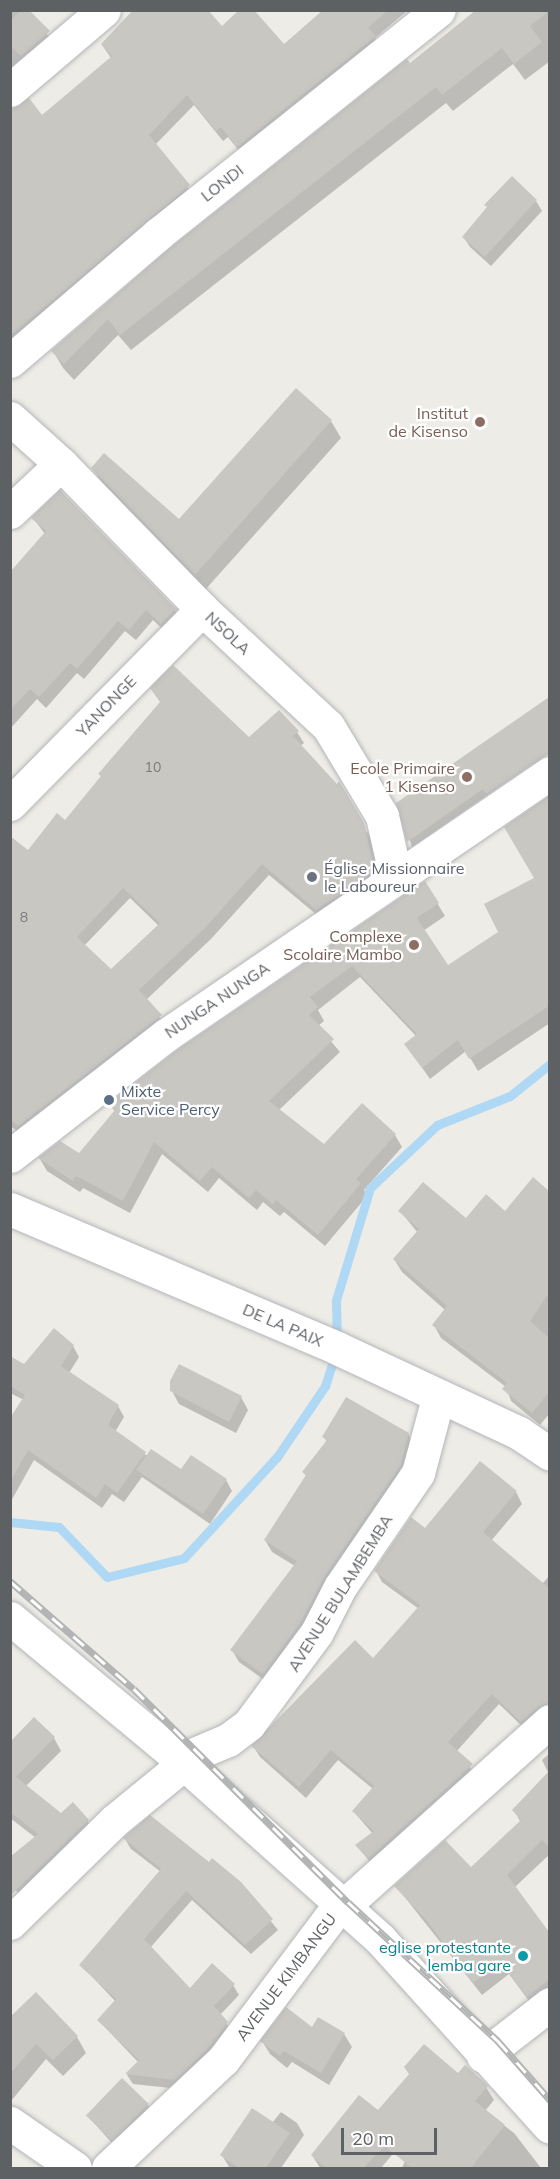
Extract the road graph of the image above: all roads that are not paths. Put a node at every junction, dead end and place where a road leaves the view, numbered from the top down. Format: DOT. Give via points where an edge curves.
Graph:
graph roads {
  1 [pos="104,10"];
  2 [pos="439,10"];
  3 [pos="10,90"];
  4 [pos="10,361"];
  5 [pos="10,418"];
  6 [pos="61,464"];
  7 [pos="10,512"];
  8 [pos="202,609"];
  9 [pos="549,773"];
  10 [pos="10,804"];
  11 [pos="396,878"];
  12 [pos="10,1156"];
  13 [pos="10,1209"];
  14 [pos="438,1398"];
  15 [pos="549,1454"];
  16 [pos="10,1618"];
  17 [pos="549,1721"];
  18 [pos="184,1763"];
  19 [pos="341,1903"];
  20 [pos="10,1923"];
  21 [pos="549,2004"];
  22 [pos="483,2056"];
  23 [pos="10,2123"];
  24 [pos="549,2127"];
  25 [pos="75,2169"];
  26 [pos="108,2169"];
  1 -- 3 [label="street"];
  2 -- 4 [label="street, LONDI" via="158,234"];
  5 -- 6 [label="street, NSOLA"];
  6 -- 7 [label="street"];
  6 -- 8 [label="street, NSOLA"];
  8 -- 10 [label="street, YANONGE"];
  8 -- 11 [label="street, NSOLA" via="328,726 382,816"];
  9 -- 11 [label="street, NUNGA NUNGA"];
  11 -- 12 [label="street, NUNGA NUNGA" via="166,1035"];
  13 -- 14 [label="street, DE LA PAIX" via="337,1348"];
  14 -- 15 [label="street, DE LA PAIX" via="519,1433"];
  14 -- 18 [label="street, AVENUE BULAMBEMBA" via="418,1473 363,1550 288,1676 249,1724"];
  16 -- 18 [label="street"];
  17 -- 19 [label="street, AVENUE KIMBANGU" via="348,1902"];
  18 -- 19 [label="street"];
  18 -- 20 [label="street, AVENUE BULAMBEMBA" via="114,1821"];
  19 -- 22 [label="street" via="381,1939"];
  19 -- 26 [label="street, AVENUE KIMBANGU" via="223,2060"];
  21 -- 22 [label="street"];
  22 -- 24 [label="street"];
  23 -- 25 [label="street"];
}
